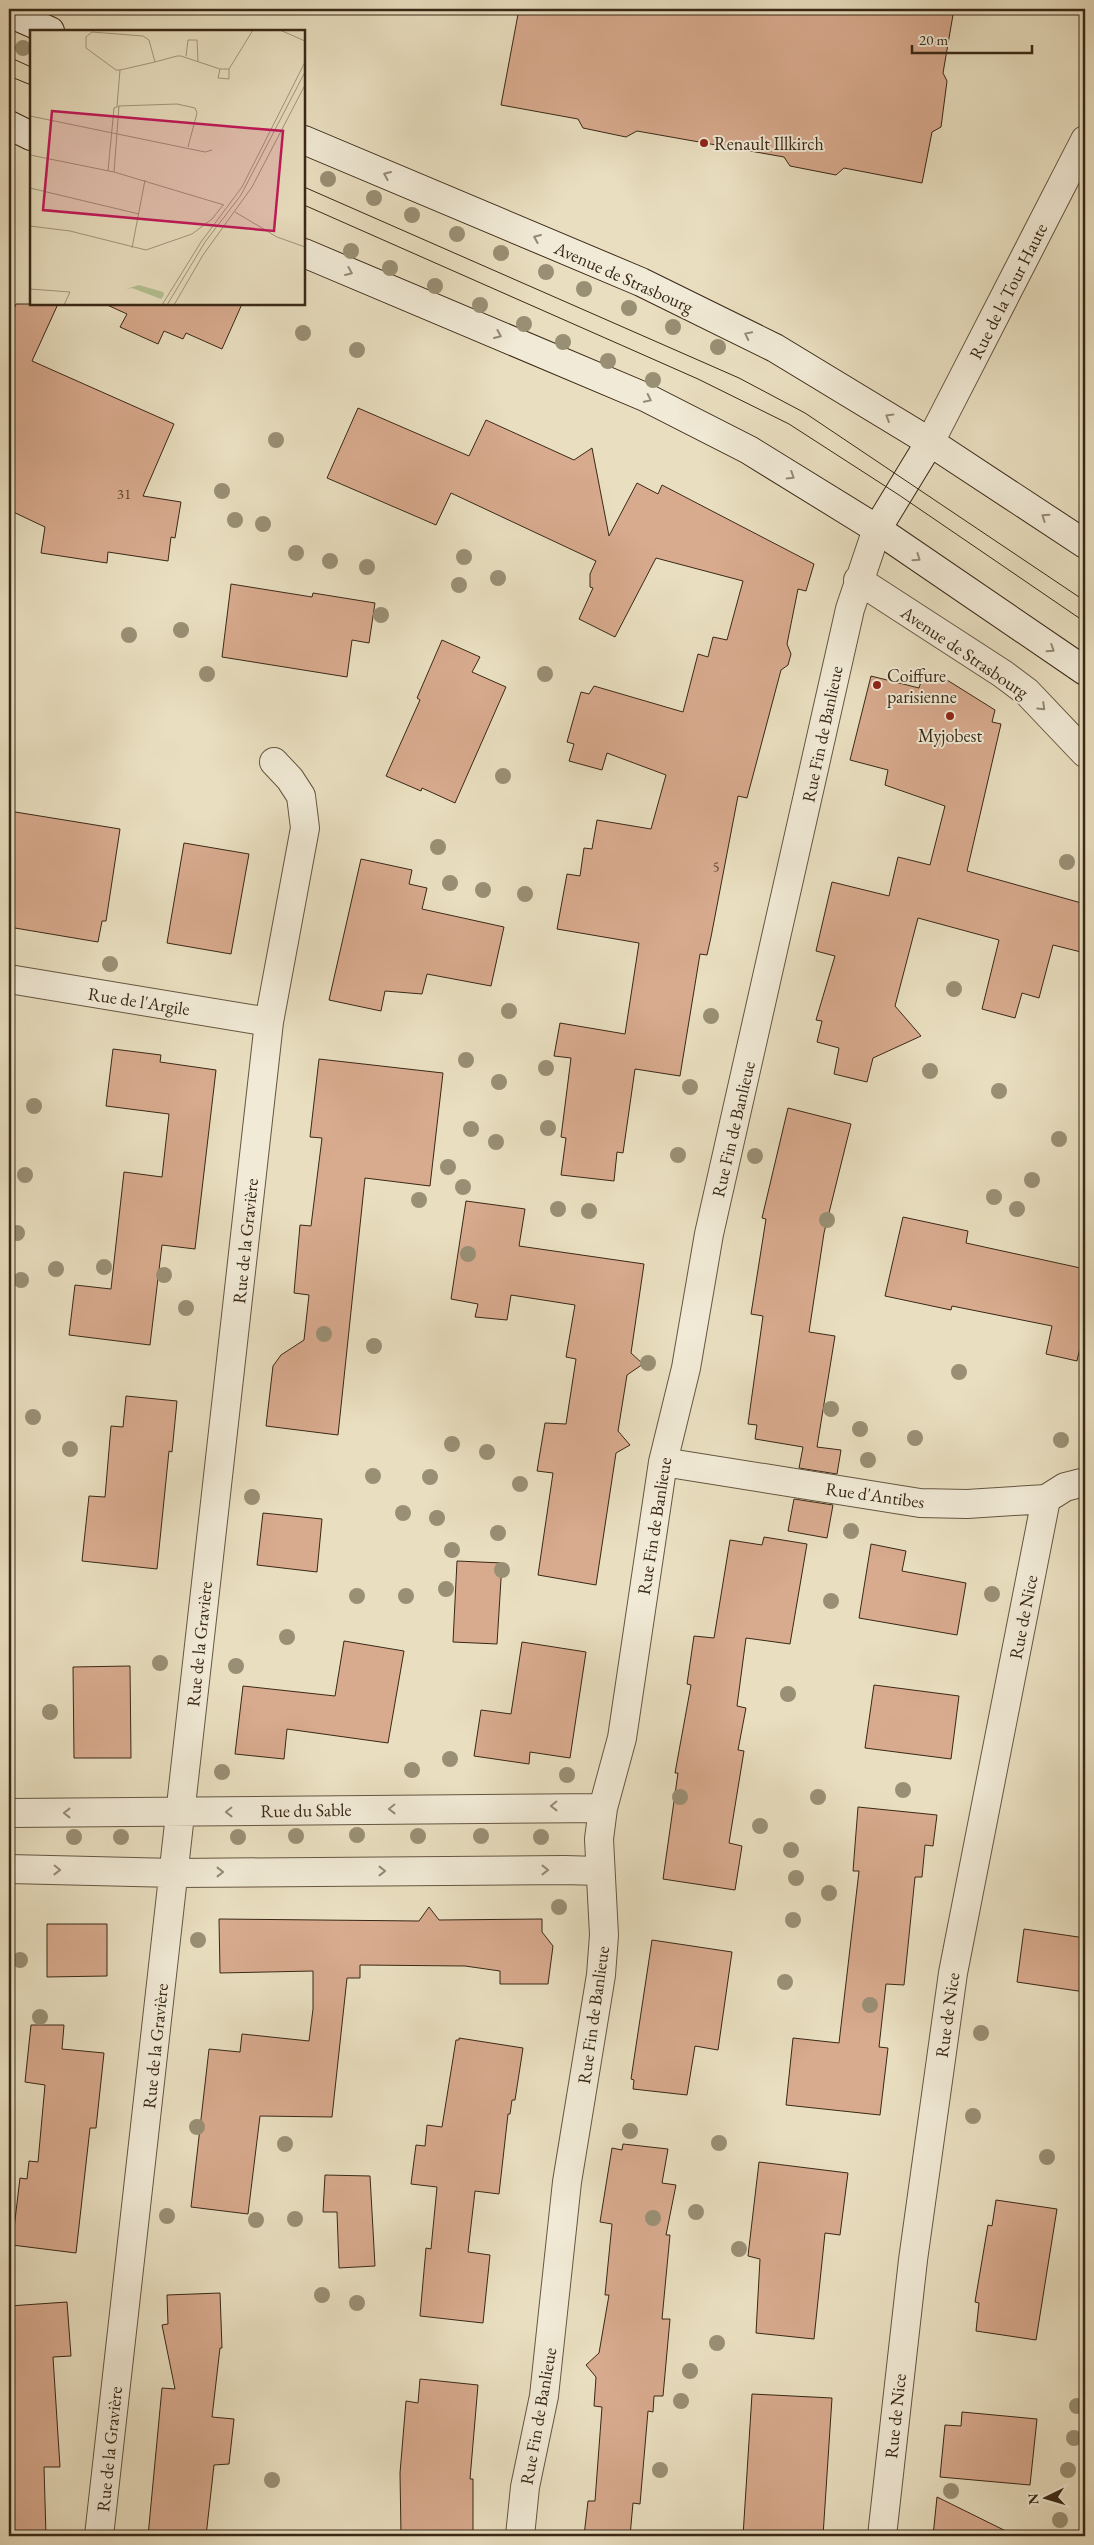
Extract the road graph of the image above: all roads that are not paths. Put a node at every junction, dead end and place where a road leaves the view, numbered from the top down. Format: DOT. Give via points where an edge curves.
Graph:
graph roads {
  1 [pos="9,13"];
  2 [pos="48,30"];
  3 [pos="9,126"];
  4 [pos="30,136"];
  5 [pos="305,140"];
  6 [pos="1085,140"];
  7 [pos="305,253"];
  8 [pos="930,442"];
  9 [pos="877,529"];
  10 [pos="1085,544"];
  11 [pos="858,580"];
  12 [pos="1085,671"];
  13 [pos="1085,753"];
  14 [pos="274,762"];
  15 [pos="9,979"];
  16 [pos="269,1022"];
  17 [pos="663,1462"];
  18 [pos="1085,1482"];
  19 [pos="1046,1499"];
  20 [pos="603,1808"];
  21 [pos="180,1812"];
  22 [pos="9,1813"];
  23 [pos="9,1869"];
  24 [pos="599,1871"];
  25 [pos="175,1873"];
  26 [pos="99,2536"];
  27 [pos="520,2536"];
  28 [pos="882,2536"];
  1 -- 2 [label="street"];
  3 -- 4 [label="street"];
  8 -- 5 [label="street, Avenue de Strasbourg, one-way" via="775,348 641,282"];
  6 -- 8 [label="street, Rue de la Tour Haute"];
  7 -- 9 [label="street, one-way" via="645,397 750,450"];
  8 -- 9 [label="street"];
  10 -- 8 [label="street, Avenue de Strasbourg, one-way"];
  9 -- 11 [label="street, Rue Fin de Banlieue"];
  9 -- 12 [label="street, one-way"];
  11 -- 13 [label="street, Avenue de Strasbourg, one-way" via="1027,692"];
  11 -- 17 [label="street, Rue Fin de Banlieue" via="709,1234 686,1368"];
  14 -- 16 [label="street, Rue de la Gravière" via="301,796 305,828"];
  15 -- 16 [label="street, Rue de l'Argile"];
  16 -- 21 [label="street, Rue de la Gravière"];
  17 -- 19 [label="street, Rue d'Antibes" via="920,1503 968,1504"];
  17 -- 20 [label="street, Rue Fin de Banlieue" via="622,1738"];
  18 -- 19 [label="street, Rue d'Antibes" via="1065,1487"];
  19 -- 28 [label="street, Rue de Nice" via="953,1974 913,2260"];
  20 -- 21 [label="street, Rue du Sable, one-way"];
  20 -- 24 [label="street, Rue Fin de Banlieue"];
  21 -- 22 [label="street, Rue du Sable, one-way"];
  21 -- 25 [label="street, Rue de la Gravière"];
  23 -- 25 [label="street, one-way"];
  25 -- 24 [label="street, one-way"];
  24 -- 27 [label="street, Rue Fin de Banlieue" via="604,1935 601,1975 567,2182 544,2396 525,2487"];
  25 -- 26 [label="street, Rue de la Gravière"];
}
